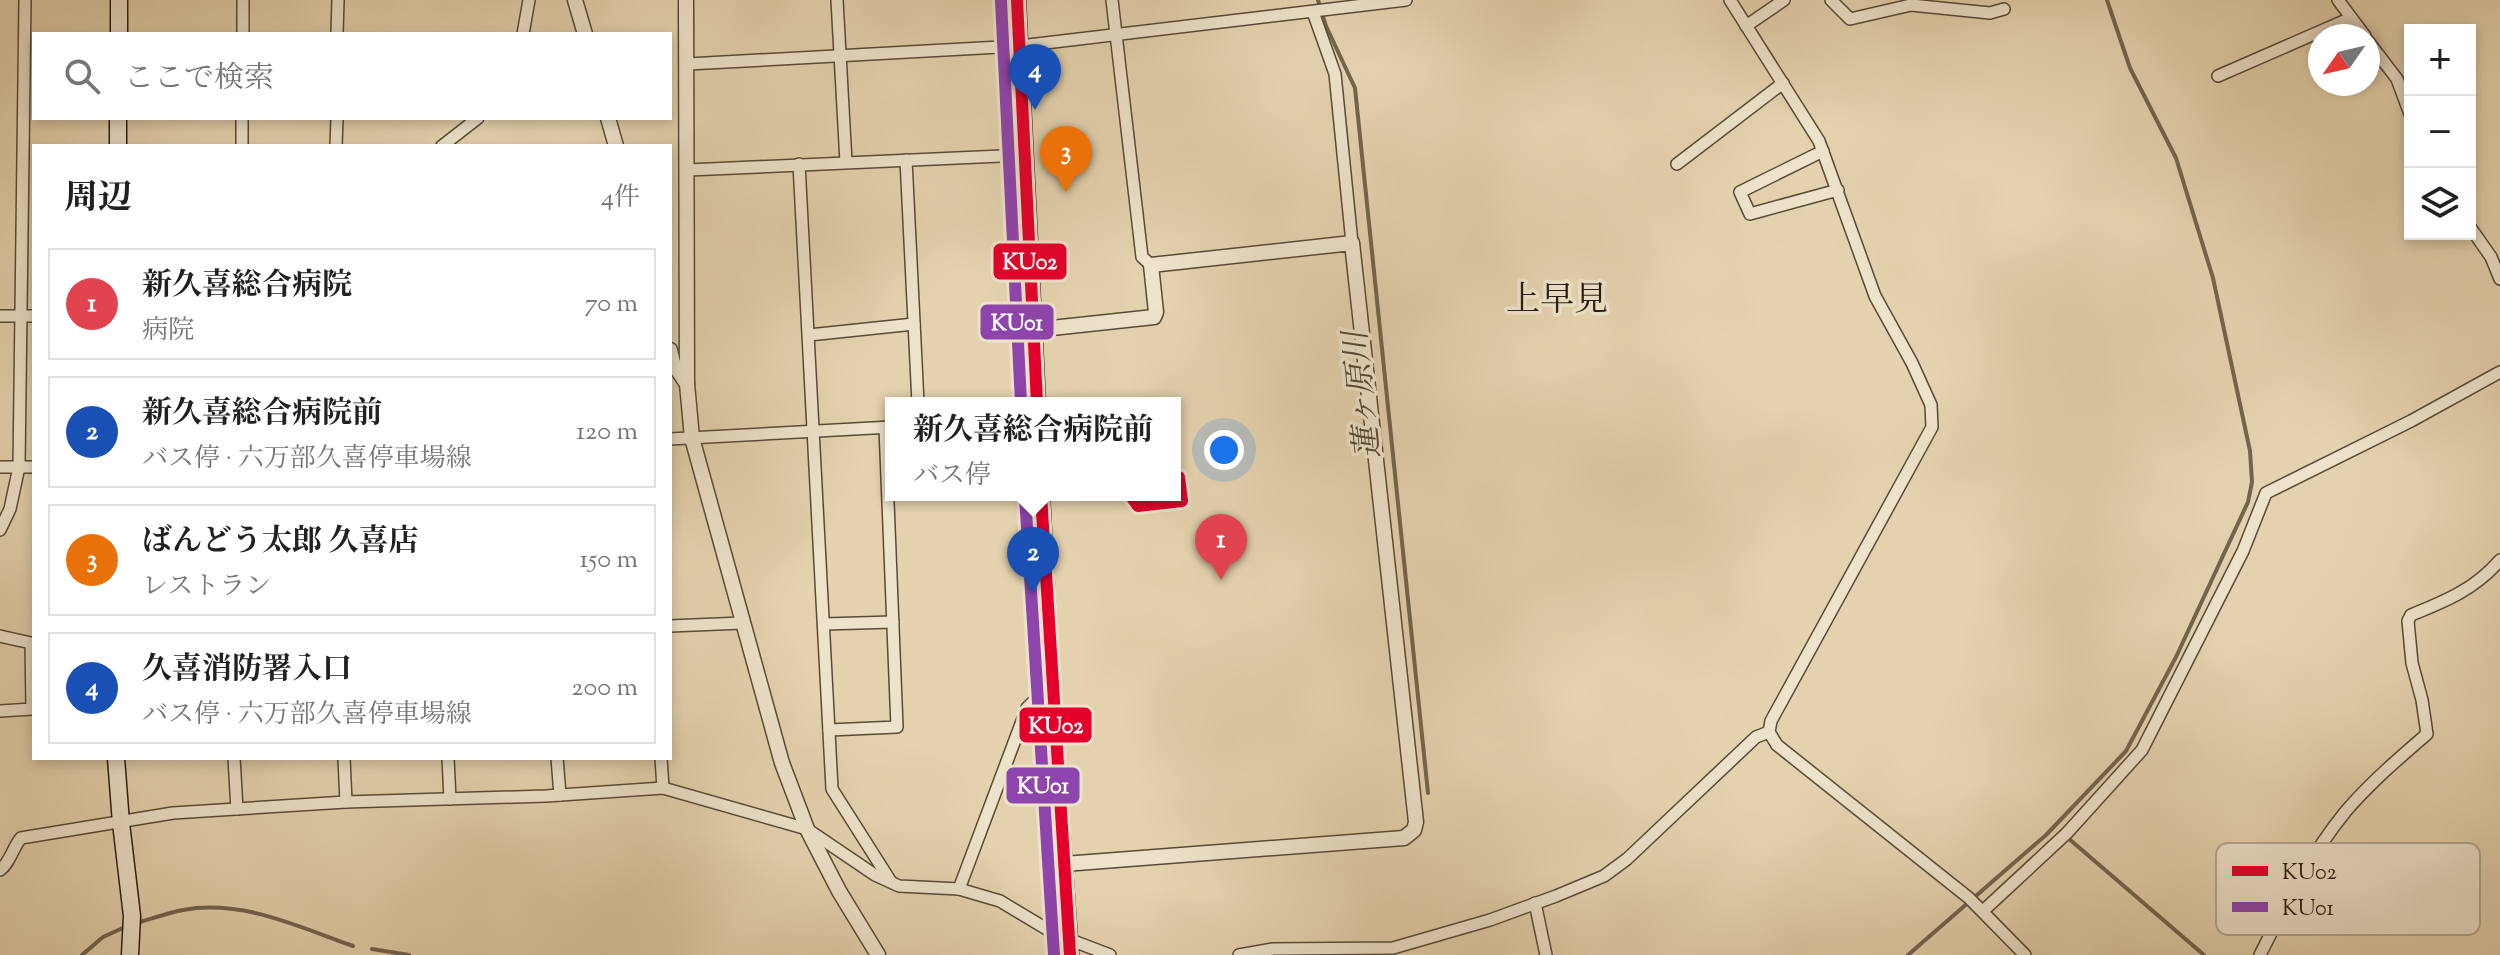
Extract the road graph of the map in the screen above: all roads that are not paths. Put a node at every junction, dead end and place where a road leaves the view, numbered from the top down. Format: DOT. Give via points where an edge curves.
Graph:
graph roads {
  1 [pos="25,0"];
  2 [pos="119,0"];
  3 [pos="243,0"];
  4 [pos="338,0"];
  5 [pos="529,0"];
  6 [pos="575,0"];
  7 [pos="686,0"];
  8 [pos="837,0"];
  9 [pos="1017,0"];
  10 [pos="1112,0"];
  11 [pos="1406,0"];
  12 [pos="1730,0"];
  13 [pos="1784,0"];
  14 [pos="1831,0"];
  15 [pos="2338,0"];
  16 [pos="2004,9"];
  17 [pos="1314,12"];
  18 [pos="2351,18"];
  19 [pos="2356,24"];
  20 [pos="1746,26"];
  21 [pos="119,32"];
  22 [pos="243,32"];
  23 [pos="337,32"];
  24 [pos="523,32"];
  25 [pos="584,32"];
  26 [pos="1116,36"];
  27 [pos="1020,46"];
  28 [pos="840,56"];
  29 [pos="2380,57"];
  30 [pos="688,64"];
  31 [pos="2218,76"];
  32 [pos="1783,83"];
  33 [pos="2404,98"];
  34 [pos="118,120"];
  35 [pos="242,120"];
  36 [pos="337,120"];
  37 [pos="475,120"];
  38 [pos="609,120"];
  39 [pos="118,144"];
  40 [pos="242,144"];
  41 [pos="336,144"];
  42 [pos="445,144"];
  43 [pos="615,144"];
  44 [pos="1823,151"];
  45 [pos="1026,155"];
  46 [pos="906,160"];
  47 [pos="846,162"];
  48 [pos="799,164"];
  49 [pos="1677,164"];
  50 [pos="28,167"];
  51 [pos="688,170"];
  52 [pos="1838,190"];
  53 [pos="2476,233"];
  54 [pos="1352,243"];
  55 [pos="2496,253"];
  56 [pos="1151,265"];
  57 [pos="2500,279"];
  58 [pos="0,316"];
  59 [pos="21,316"];
  60 [pos="32,316"];
  61 [pos="914,324"];
  62 [pos="1033,330"];
  63 [pos="809,335"];
  64 [pos="672,359"];
  65 [pos="2500,372"];
  66 [pos="687,384"];
  67 [pos="918,397"];
  68 [pos="1037,397"];
  69 [pos="885,427"];
  70 [pos="815,431"];
  71 [pos="692,438"];
  72 [pos="672,439"];
  73 [pos="0,467"];
  74 [pos="19,467"];
  75 [pos="32,467"];
  76 [pos="890,501"];
  77 [pos="1041,501"];
  78 [pos="0,530"];
  79 [pos="2500,560"];
  80 [pos="893,622"];
  81 [pos="742,623"];
  82 [pos="824,624"];
  83 [pos="672,626"];
  84 [pos="0,636"];
  85 [pos="1052,698"];
  86 [pos="0,711"];
  87 [pos="829,730"];
  88 [pos="1769,732"];
  89 [pos="116,760"];
  90 [pos="234,760"];
  91 [pos="344,760"];
  92 [pos="448,760"];
  93 [pos="557,760"];
  94 [pos="661,760"];
  95 [pos="663,788"];
  96 [pos="560,795"];
  97 [pos="450,799"];
  98 [pos="346,802"];
  99 [pos="237,809"];
  100 [pos="121,823"];
  101 [pos="807,829"];
  102 [pos="2325,843"];
  103 [pos="1064,864"];
  104 [pos="0,870"];
  105 [pos="891,882"];
  106 [pos="959,889"];
  107 [pos="1535,903"];
  108 [pos="1977,905"];
  109 [pos="2269,935"];
  110 [pos="1069,947"];
  111 [pos="130,955"];
  112 [pos="878,955"];
  113 [pos="1110,955"];
  114 [pos="1239,955"];
  115 [pos="1546,955"];
  116 [pos="2025,955"];
  117 [pos="2260,955"];
  1 -- 50 [label="street"];
  2 -- 21 [label="main road"];
  3 -- 22 [label="street"];
  4 -- 23 [label="street"];
  5 -- 24 [label="street"];
  6 -- 25 [label="street"];
  7 -- 30 [label="street"];
  8 -- 28 [label="street"];
  9 -- 27 [label="main road"];
  10 -- 26 [label="street"];
  11 -- 17 [label="street"];
  12 -- 20 [label="street"];
  13 -- 20 [label="street"];
  14 -- 16 [label="street" via="1850,19 1911,5 1990,13"];
  15 -- 18 [label="street"];
  17 -- 26 [label="street"];
  17 -- 54 [label="street" via="1335,74"];
  18 -- 19 [label="street"];
  18 -- 31 [label="street"];
  20 -- 32 [label="street"];
  26 -- 27 [label="street"];
  26 -- 56 [label="street" via="1142,257"];
  27 -- 28 [label="street"];
  27 -- 45 [label="main road"];
  28 -- 30 [label="street"];
  28 -- 47 [label="street"];
  29 -- 33 [label="street"];
  30 -- 51 [label="street"];
  32 -- 44 [label="street"];
  32 -- 49 [label="street"];
  34 -- 39 [label="main road"];
  35 -- 40 [label="street"];
  36 -- 41 [label="street"];
  37 -- 42 [label="street"];
  38 -- 43 [label="street"];
  44 -- 52 [label="street"];
  44 -- 52 [label="street" via="1740,192 1750,214"];
  45 -- 46 [label="street"];
  45 -- 62 [label="main road"];
  46 -- 47 [label="street"];
  46 -- 61 [label="street"];
  47 -- 48 [label="street"];
  48 -- 51 [label="street"];
  48 -- 63 [label="street"];
  50 -- 59 [label="street"];
  51 -- 66 [label="street"];
  52 -- 88 [label="street" via="1875,296 1931,405 1932,427"];
  53 -- 55 [label="street"];
  54 -- 56 [label="street"];
  54 -- 103 [label="street" via="1414,830 1404,838"];
  55 -- 57 [label="street"];
  56 -- 62 [label="street" via="1154,317"];
  58 -- 59 [label="street"];
  59 -- 60 [label="street"];
  59 -- 74 [label="street"];
  61 -- 63 [label="street"];
  61 -- 67 [label="street"];
  62 -- 68 [label="main road"];
  63 -- 70 [label="street"];
  64 -- 66 [label="street"];
  65 -- 108 [label="street" via="2266,493 2243,551 2142,750 2067,833"];
  66 -- 71 [label="street"];
  69 -- 70 [label="street"];
  70 -- 71 [label="street"];
  70 -- 82 [label="street"];
  71 -- 72 [label="street"];
  71 -- 81 [label="street"];
  73 -- 74 [label="street"];
  74 -- 75 [label="street"];
  74 -- 78 [label="street"];
  76 -- 80 [label="street"];
  77 -- 85 [label="main road"];
  79 -- 102 [label="street" via="2456,598 2411,615 2412,663 2427,734 2387,768"];
  80 -- 82 [label="street"];
  80 -- 87 [label="street" via="897,727"];
  81 -- 83 [label="street"];
  81 -- 101 [label="street"];
  82 -- 87 [label="street"];
  84 -- 86 [label="street" via="31,643 32,709"];
  85 -- 103 [label="main road"];
  85 -- 106 [label="street" via="1027,708"];
  87 -- 105 [label="street" via="832,789"];
  88 -- 107 [label="street" via="1756,737 1615,868"];
  88 -- 108 [label="street" via="1777,745"];
  89 -- 100 [label="main road"];
  90 -- 99 [label="street"];
  91 -- 98 [label="street"];
  92 -- 97 [label="street"];
  93 -- 96 [label="street"];
  94 -- 95 [label="street"];
  95 -- 96 [label="street"];
  95 -- 101 [label="street"];
  96 -- 97 [label="street"];
  97 -- 98 [label="street"];
  98 -- 99 [label="street"];
  99 -- 100 [label="street"];
  100 -- 104 [label="street" via="21,838"];
  100 -- 111 [label="main road" via="132,916"];
  101 -- 105 [label="street"];
  101 -- 112 [label="street"];
  103 -- 110 [label="main road"];
  105 -- 106 [label="street"];
  106 -- 110 [label="street" via="1000,901"];
  107 -- 114 [label="street" via="1393,948 1273,949"];
  107 -- 115 [label="street"];
  108 -- 116 [label="street"];
  109 -- 117 [label="street"];
  110 -- 113 [label="street"];
}
